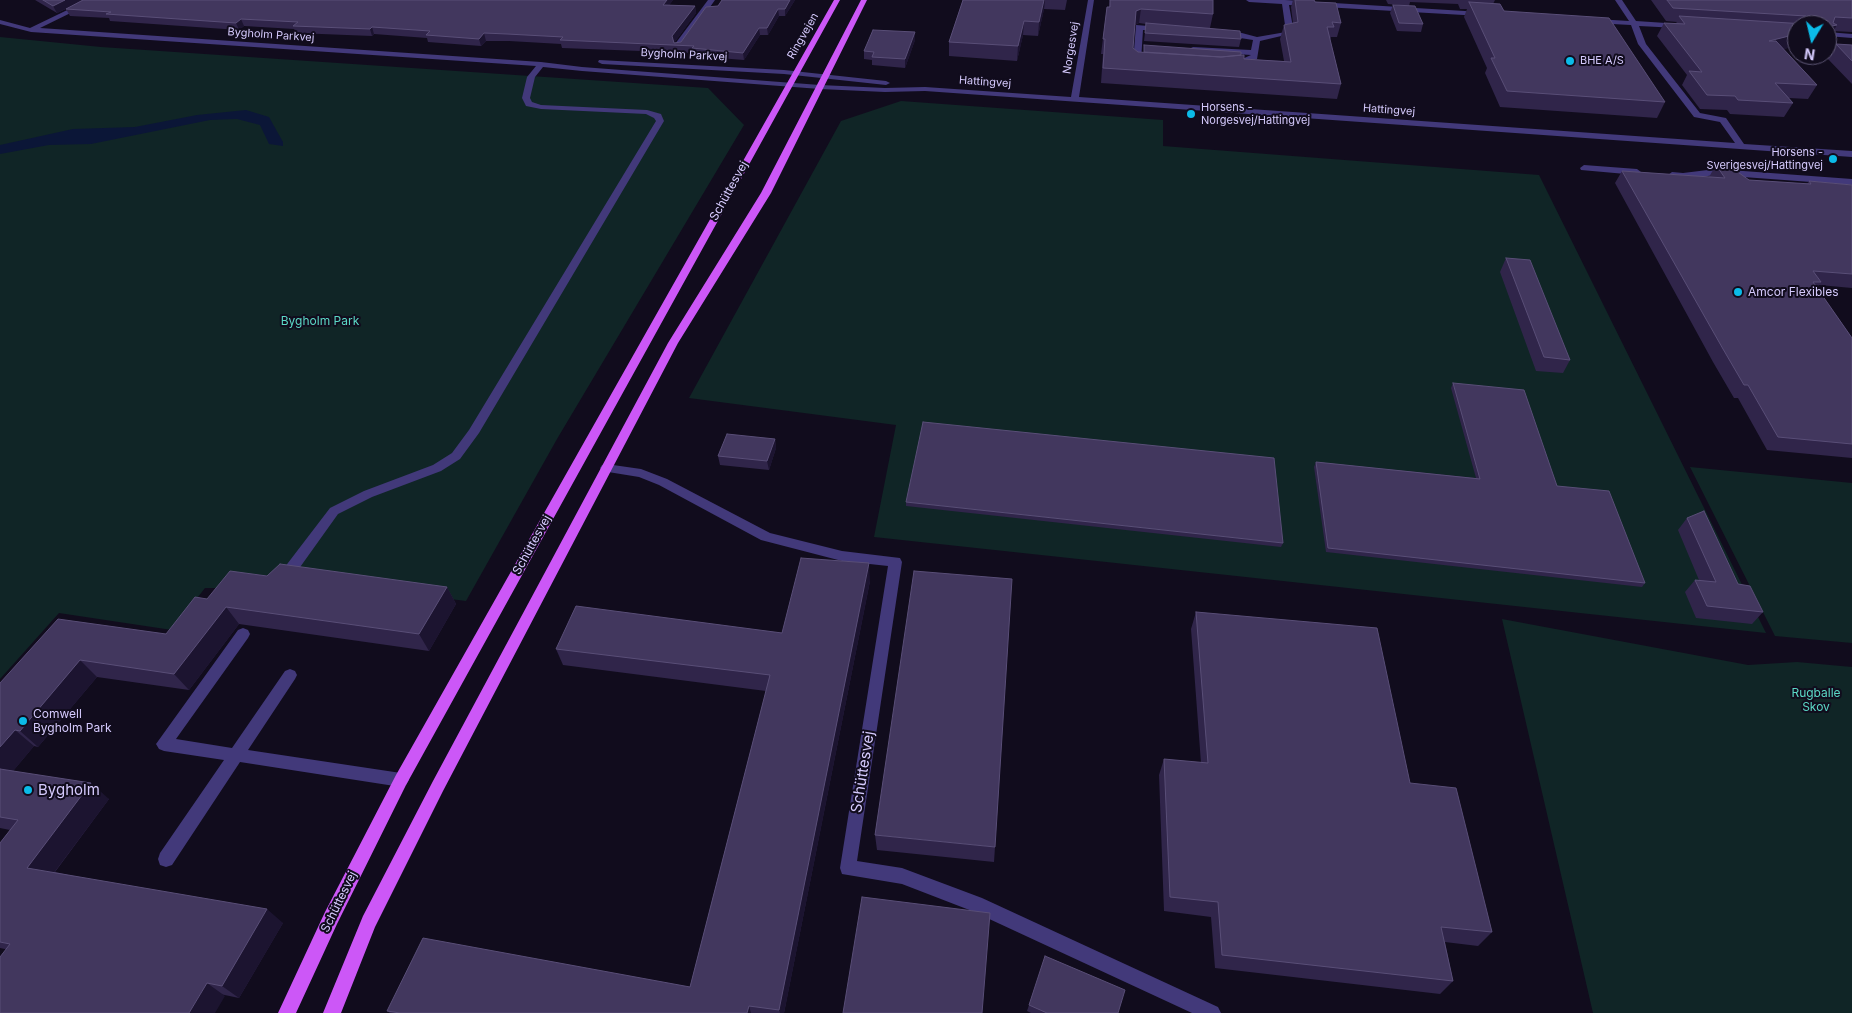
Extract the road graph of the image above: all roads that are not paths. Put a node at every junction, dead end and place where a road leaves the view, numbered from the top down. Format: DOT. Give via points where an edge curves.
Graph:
graph roads {
  1 [pos="94,0"];
  2 [pos="712,0"];
  3 [pos="837,0"];
  4 [pos="864,0"];
  5 [pos="1090,0"];
  6 [pos="1249,0"];
  7 [pos="1618,0"];
  8 [pos="1285,2"];
  9 [pos="1359,3"];
  10 [pos="1487,14"];
  11 [pos="1585,20"];
  12 [pos="0,22"];
  13 [pos="1634,23"];
  14 [pos="1691,26"];
  15 [pos="1169,29"];
  16 [pos="31,30"];
  17 [pos="1219,32"];
  18 [pos="1837,35"];
  19 [pos="1852,36"];
  20 [pos="1257,40"];
  21 [pos="1138,45"];
  22 [pos="678,46"];
  23 [pos="1148,46"];
  24 [pos="1187,48"];
  25 [pos="1255,53"];
  26 [pos="1146,63"];
  27 [pos="541,64"];
  28 [pos="1225,67"];
  29 [pos="792,79"];
  30 [pos="823,81"];
  31 [pos="925,89"];
  32 [pos="1074,100"];
  33 [pos="1741,146"];
  34 [pos="1852,154"];
  35 [pos="1584,168"];
  36 [pos="1644,173"];
  37 [pos="1663,174"];
  38 [pos="1852,182"];
  39 [pos="606,468"];
  40 [pos="282,581"];
  41 [pos="243,634"];
  42 [pos="290,675"];
  43 [pos="236,755"];
  44 [pos="401,780"];
  45 [pos="166,858"];
  46 [pos="287,1013"];
  47 [pos="332,1013"];
  48 [pos="1212,1013"];
  1 -- 16 [label="street"];
  2 -- 22 [label="street"];
  3 -- 29 [label="main road, Ringvejen"];
  4 -- 30 [label="main road"];
  5 -- 32 [label="street, Norgesvej"];
  6 -- 8 [label="street"];
  7 -- 13 [label="street"];
  8 -- 9 [label="street"];
  8 -- 20 [label="street" via="1290,33"];
  9 -- 10 [label="street"];
  11 -- 13 [label="street"];
  12 -- 16 [label="street, Bygholm Parkvej"];
  13 -- 14 [label="street"];
  13 -- 33 [label="street" via="1642,44 1697,115 1723,120"];
  15 -- 21 [label="street" via="1139,27"];
  16 -- 27 [label="street, Bygholm Parkvej"];
  17 -- 20 [label="street"];
  18 -- 19 [label="street"];
  20 -- 25 [label="street"];
  21 -- 23 [label="street"];
  21 -- 26 [label="street" via="1137,63"];
  24 -- 25 [label="street"];
  25 -- 28 [label="street" via="1240,65"];
  27 -- 29 [label="street, Bygholm Parkvej" via="582,69"];
  27 -- 29 [label="street, Bygholm Parkvej" via="589,62"];
  27 -- 40 [label="street" via="531,77 526,98 529,104 647,112 658,116 660,121 478,426 456,456 436,468 334,510"];
  29 -- 30 [label="street, Bygholm Parkvej"];
  29 -- 30 [label="street, Bygholm Parkvej"];
  29 -- 44 [label="main road, Schüttesvej"];
  30 -- 31 [label="street, Hattingvej"];
  30 -- 31 [label="street, Hattingvej" via="885,90"];
  30 -- 39 [label="main road" via="766,193 678,335"];
  31 -- 32 [label="street, Hattingvej"];
  32 -- 33 [label="street, Hattingvej"];
  33 -- 34 [label="street, Hattingvej"];
  35 -- 36 [label="street"];
  37 -- 38 [label="street" via="1683,176 1716,172"];
  39 -- 47 [label="main road" via="369,922"];
  39 -- 48 [label="street, Schüttesvej" via="641,473 663,482 766,537 842,556 895,562 848,868 902,876 976,904"];
  41 -- 43 [label="street" via="164,744"];
  42 -- 43 [label="street"];
  43 -- 44 [label="street"];
  43 -- 45 [label="street"];
  44 -- 46 [label="main road, Schüttesvej" via="330,918"];
}
